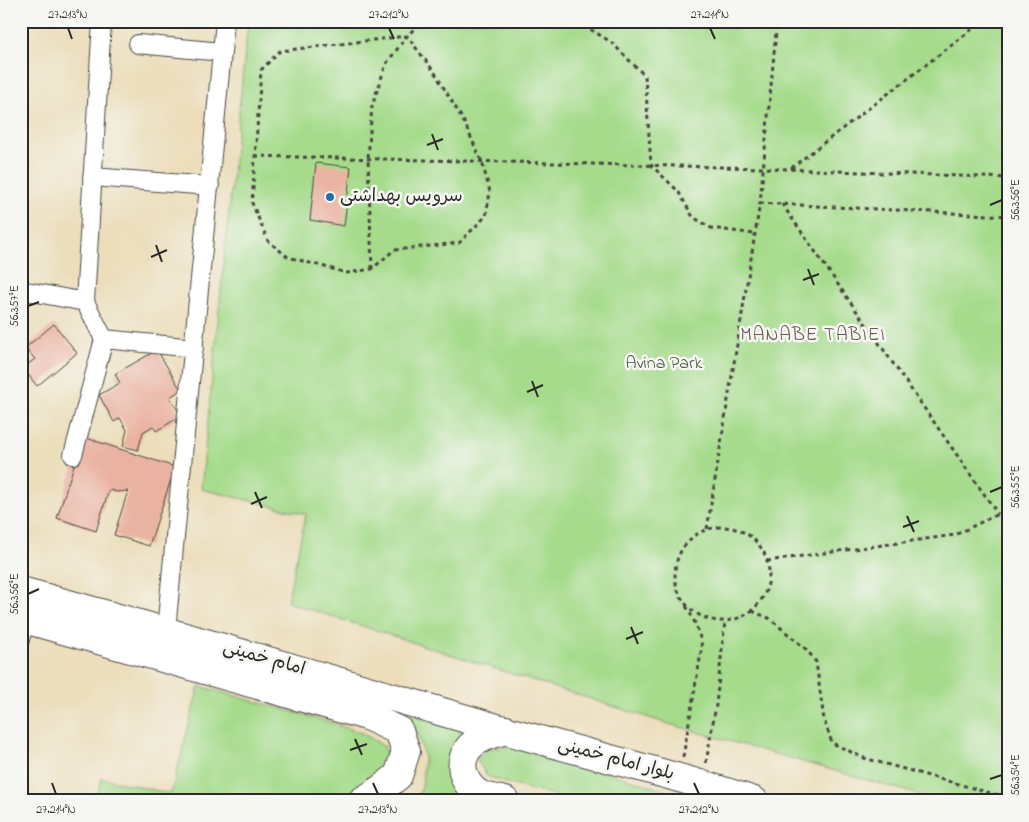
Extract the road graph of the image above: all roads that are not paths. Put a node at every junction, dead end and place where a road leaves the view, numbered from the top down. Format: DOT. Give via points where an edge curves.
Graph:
graph roads {
  1 [pos="102,21"];
  2 [pos="225,21"];
  3 [pos="138,44"];
  4 [pos="222,52"];
  5 [pos="92,177"];
  6 [pos="210,186"];
  7 [pos="21,290"];
  8 [pos="85,302"];
  9 [pos="104,339"];
  10 [pos="194,348"];
  11 [pos="73,455"];
  12 [pos="21,591"];
  13 [pos="26,619"];
  14 [pos="166,630"];
  15 [pos="21,653"];
  16 [pos="506,730"];
  17 [pos="362,801"];
  18 [pos="505,801"];
  19 [pos="754,801"];
  1 -- 5 [label="street"];
  2 -- 4 [label="street"];
  3 -- 4 [label="street"];
  4 -- 6 [label="street"];
  5 -- 6 [label="street"];
  5 -- 8 [label="street"];
  6 -- 10 [label="street"];
  7 -- 8 [label="street"];
  8 -- 9 [label="street"];
  9 -- 10 [label="street"];
  9 -- 11 [label="street"];
  10 -- 14 [label="street"];
  12 -- 14 [label="main road, امام خمینی"];
  13 -- 15 [label="lane"];
  13 -- 17 [label="main road" via="367,716 399,732 406,752 398,776"];
  14 -- 16 [label="main road, امام خمینی"];
  16 -- 18 [label="main road" via="476,742 466,750 461,768 467,783 480,795"];
  16 -- 19 [label="main road, بلوار امام خمینی" via="691,780"];
}
